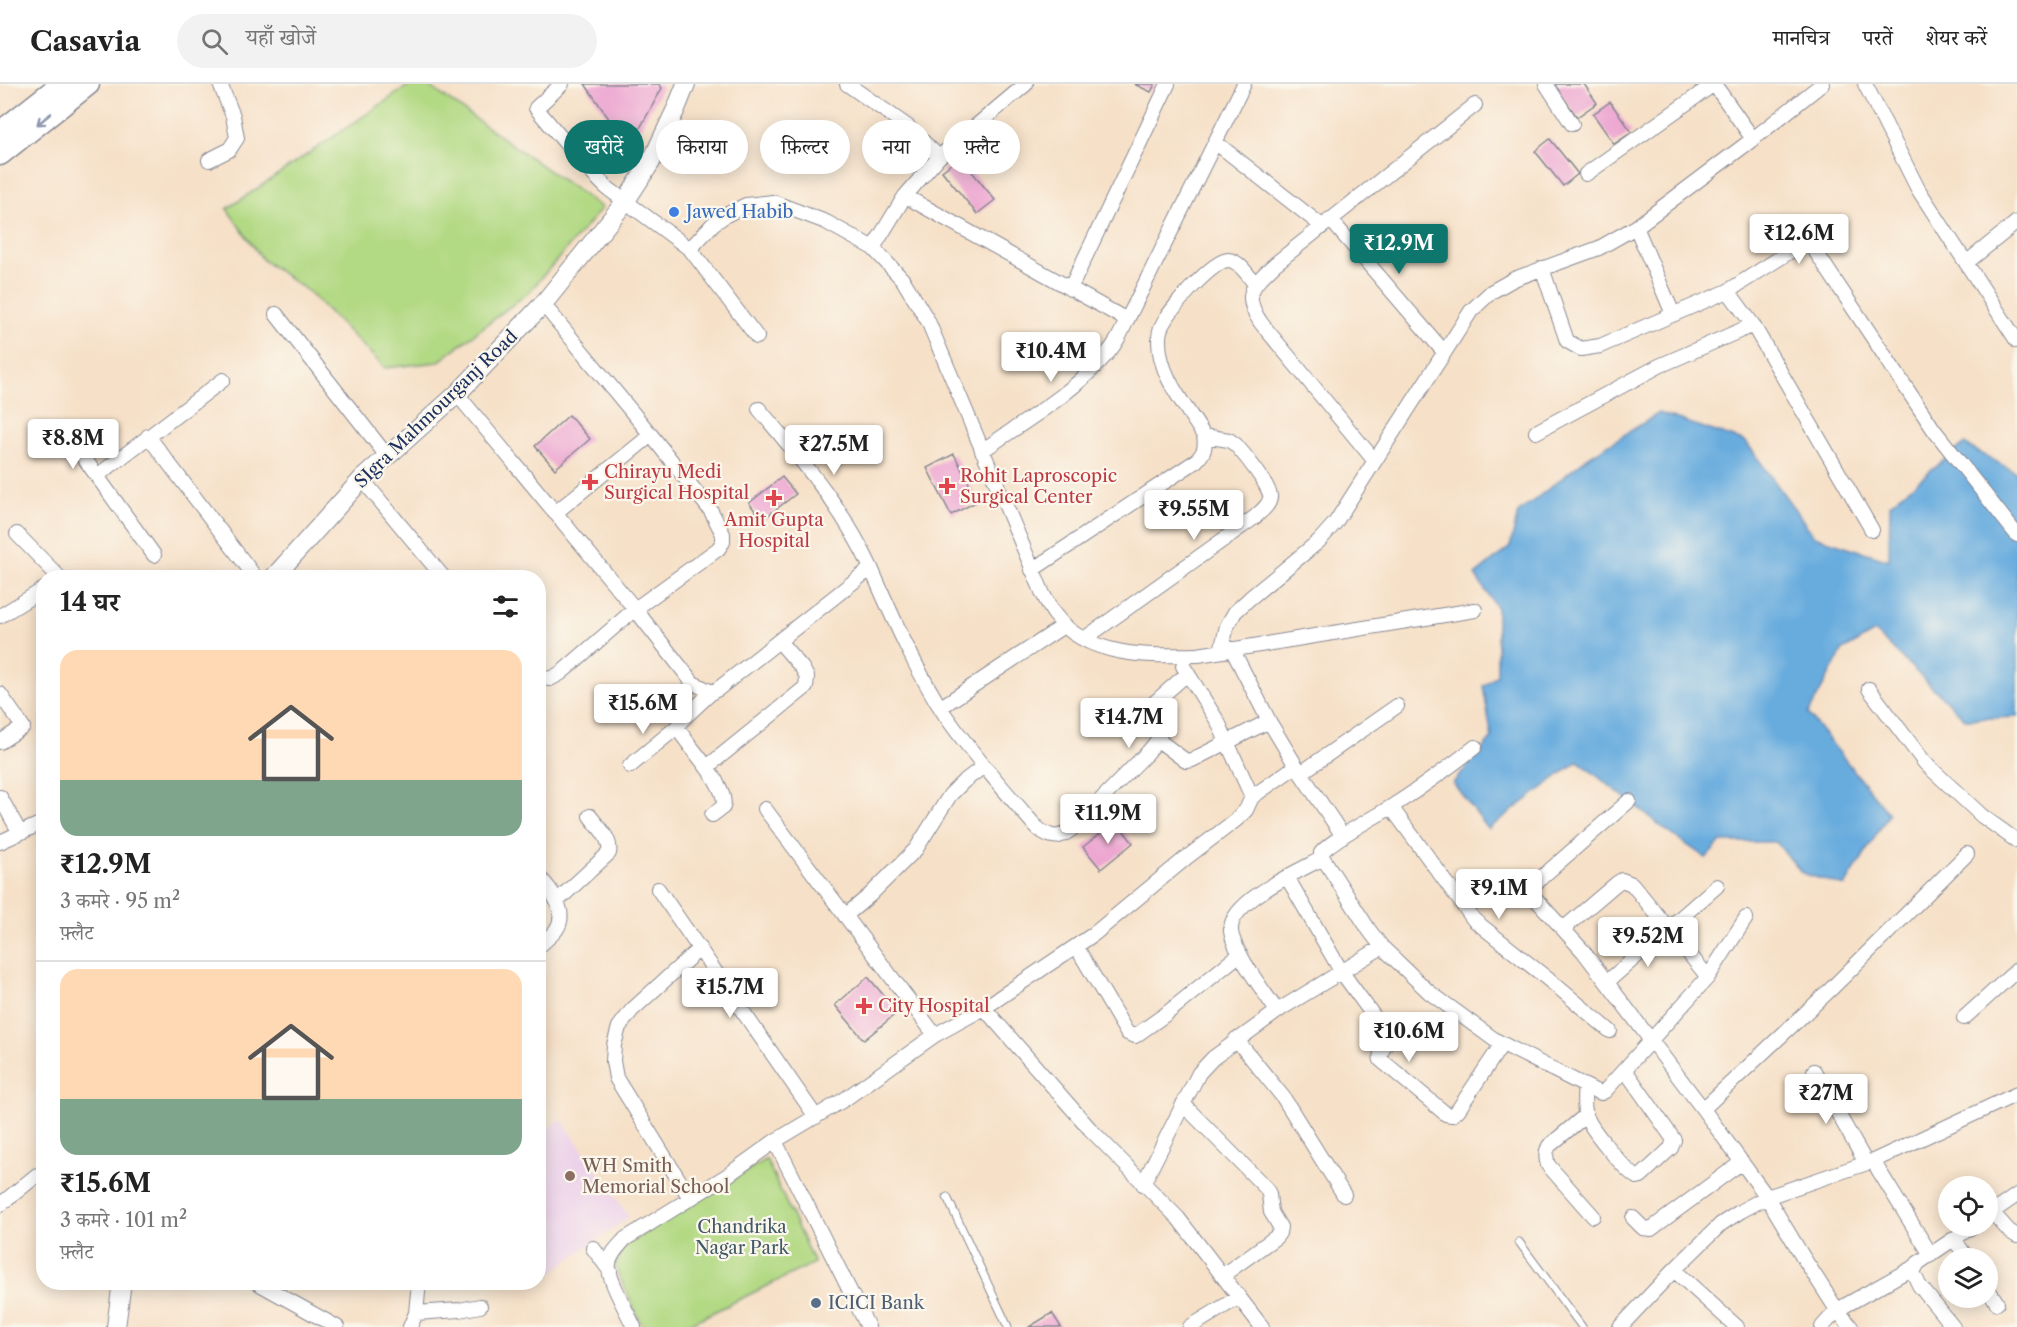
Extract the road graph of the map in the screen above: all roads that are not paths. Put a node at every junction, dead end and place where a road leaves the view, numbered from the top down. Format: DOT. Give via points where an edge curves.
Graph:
graph roads {
  1 [pos="62,84"];
  2 [pos="88,84"];
  3 [pos="220,84"];
  4 [pos="562,84"];
  5 [pos="686,84"];
  6 [pos="847,84"];
  7 [pos="1026,84"];
  8 [pos="1168,84"];
  9 [pos="1244,84"];
  10 [pos="1546,84"];
  11 [pos="1714,84"];
  12 [pos="1822,84"];
  13 [pos="1865,84"];
  14 [pos="1475,105"];
  15 [pos="1572,124"];
  16 [pos="0,134"];
  17 [pos="1754,139"];
  18 [pos="1215,142"];
  19 [pos="0,154"];
  20 [pos="939,157"];
  21 [pos="209,159"];
  22 [pos="1586,174"];
  23 [pos="905,196"];
  24 [pos="625,202"];
  25 [pos="1326,222"];
  26 [pos="2017,222"];
  27 [pos="1636,227"];
  28 [pos="873,248"];
  29 [pos="690,249"];
  30 [pos="1966,263"];
  31 [pos="1542,268"];
  32 [pos="1255,284"];
  33 [pos="1070,289"];
  34 [pos="1728,291"];
  35 [pos="543,304"];
  36 [pos="276,314"];
  37 [pos="1673,314"];
  38 [pos="1127,320"];
  39 [pos="1754,325"];
  40 [pos="757,337"];
  41 [pos="2017,341"];
  42 [pos="1444,352"];
  43 [pos="223,380"];
  44 [pos="457,394"];
  45 [pos="759,409"];
  46 [pos="1536,432"];
  47 [pos="651,435"];
  48 [pos="148,436"];
  49 [pos="1204,436"];
  50 [pos="74,444"];
  51 [pos="982,451"];
  52 [pos="387,456"];
  53 [pos="1374,460"];
  54 [pos="97,476"];
  55 [pos="362,479"];
  56 [pos="555,513"];
  57 [pos="2014,525"];
  58 [pos="1872,530"];
  59 [pos="17,534"];
  60 [pos="154,555"];
  61 [pos="871,568"];
  62 [pos="52,570"];
  63 [pos="250,570"];
  64 [pos="282,570"];
  65 [pos="437,570"];
  66 [pos="1032,570"];
  67 [pos="36,594"];
  68 [pos="635,609"];
  69 [pos="1474,610"];
  70 [pos="0,616"];
  71 [pos="1065,625"];
  72 [pos="1084,639"];
  73 [pos="779,641"];
  74 [pos="1226,650"];
  75 [pos="1176,655"];
  76 [pos="1188,673"];
  77 [pos="546,678"];
  78 [pos="1869,689"];
  79 [pos="712,692"];
  80 [pos="0,694"];
  81 [pos="1397,706"];
  82 [pos="941,707"];
  83 [pos="1269,721"];
  84 [pos="677,728"];
  85 [pos="1158,740"];
  86 [pos="0,742"];
  87 [pos="1228,742"];
  88 [pos="1475,747"];
  89 [pos="630,766"];
  90 [pos="984,766"];
  91 [pos="707,767"];
  92 [pos="1298,769"];
  93 [pos="0,797"];
  94 [pos="1252,797"];
  95 [pos="1629,801"];
  96 [pos="1391,807"];
  97 [pos="765,809"];
  98 [pos="712,815"];
  99 [pos="590,816"];
  100 [pos="36,826"];
  101 [pos="20,833"];
  102 [pos="1343,837"];
  103 [pos="2017,841"];
  104 [pos="0,842"];
  105 [pos="1967,854"];
  106 [pos="1323,858"];
  107 [pos="1287,877"];
  108 [pos="546,885"];
  109 [pos="1718,886"];
  110 [pos="658,889"];
  111 [pos="557,901"];
  112 [pos="845,916"];
  113 [pos="1746,918"];
  114 [pos="1563,929"];
  115 [pos="1669,930"];
  116 [pos="546,939"];
  117 [pos="1076,946"];
  118 [pos="1382,947"];
  119 [pos="700,948"];
  120 [pos="1240,954"];
  121 [pos="2017,970"];
  122 [pos="1341,971"];
  123 [pos="1708,977"];
  124 [pos="1607,982"];
  125 [pos="984,1008"];
  126 [pos="1277,1011"];
  127 [pos="1964,1018"];
  128 [pos="1610,1031"];
  129 [pos="935,1035"];
  130 [pos="1651,1039"];
  131 [pos="1236,1040"];
  132 [pos="1502,1044"];
  133 [pos="1624,1070"];
  134 [pos="1814,1071"];
  135 [pos="1585,1086"];
  136 [pos="2017,1094"];
  137 [pos="1183,1104"];
  138 [pos="1703,1109"];
  139 [pos="1586,1115"];
  140 [pos="816,1118"];
  141 [pos="775,1141"];
  142 [pos="1742,1162"];
  143 [pos="1869,1162"];
  144 [pos="36,1177"];
  145 [pos="1143,1184"];
  146 [pos="1344,1195"];
  147 [pos="2017,1195"];
  148 [pos="947,1197"];
  149 [pos="1767,1197"];
  150 [pos="690,1198"];
  151 [pos="0,1205"];
  152 [pos="1998,1208"];
  153 [pos="1593,1216"];
  154 [pos="1633,1218"];
  155 [pos="1998,1222"];
  156 [pos="1958,1236"];
  157 [pos="2017,1236"];
  158 [pos="1954,1239"];
  159 [pos="1519,1242"];
  160 [pos="593,1248"];
  161 [pos="1960,1248"];
  162 [pos="1931,1255"];
  163 [pos="1914,1268"];
  164 [pos="1674,1270"];
  165 [pos="610,1271"];
  166 [pos="1223,1275"];
  167 [pos="121,1290"];
  168 [pos="270,1290"];
  169 [pos="418,1290"];
  170 [pos="1239,1297"];
  171 [pos="480,1306"];
  172 [pos="1838,1310"];
  173 [pos="416,1313"];
  174 [pos="116,1327"];
  175 [pos="337,1327"];
  176 [pos="410,1327"];
  177 [pos="634,1327"];
  178 [pos="868,1327"];
  179 [pos="1008,1327"];
  180 [pos="1190,1327"];
  181 [pos="1262,1327"];
  182 [pos="1582,1327"];
  183 [pos="1620,1327"];
  184 [pos="1737,1327"];
  185 [pos="1822,1327"];
  186 [pos="1851,1327"];
  187 [pos="1953,1327"];
  1 -- 16 [label="main road"];
  2 -- 19 [label="main road, one-way"];
  3 -- 21 [label="street" via="234,116 237,138 229,150"];
  4 -- 24 [label="street" via="536,108 584,165"];
  5 -- 24 [label="street, SIgra Mahmourganj Road" via="651,162"];
  6 -- 20 [label="street" via="907,126"];
  7 -- 20 [label="street"];
  8 -- 33 [label="street"];
  9 -- 18 [label="street"];
  10 -- 15 [label="street"];
  11 -- 17 [label="street"];
  11 -- 22 [label="street"];
  12 -- 17 [label="street"];
  13 -- 30 [label="street" via="1918,189"];
  14 -- 25 [label="street"];
  17 -- 27 [label="street"];
  18 -- 25 [label="street"];
  18 -- 38 [label="street"];
  20 -- 23 [label="street"];
  23 -- 28 [label="street"];
  23 -- 33 [label="street"];
  24 -- 29 [label="street"];
  24 -- 35 [label="street, SIgra Mahmourganj Road"];
  25 -- 32 [label="street"];
  25 -- 42 [label="street"];
  26 -- 30 [label="street"];
  27 -- 31 [label="street" via="1599,248"];
  27 -- 37 [label="street"];
  28 -- 29 [label="street" via="826,222 773,202 746,205 726,215"];
  28 -- 51 [label="street" via="903,280 924,313"];
  29 -- 40 [label="street"];
  30 -- 41 [label="street"];
  31 -- 37 [label="street" via="1567,341 1581,349 1600,346"];
  31 -- 42 [label="street" via="1491,292 1471,311"];
  32 -- 49 [label="street" via="1234,261 1220,262 1160,328 1162,364"];
  32 -- 53 [label="street" via="1250,300 1255,313"];
  33 -- 38 [label="street"];
  34 -- 37 [label="street"];
  34 -- 39 [label="street"];
  34 -- 57 [label="street" via="1808,240 1934,430"];
  35 -- 44 [label="street, SIgra Mahmourganj Road"];
  35 -- 47 [label="street"];
  36 -- 52 [label="street"];
  38 -- 51 [label="street" via="1117,340 1089,372"];
  39 -- 46 [label="street" via="1659,366"];
  39 -- 58 [label="street"];
  42 -- 53 [label="street"];
  43 -- 48 [label="street"];
  44 -- 52 [label="street, SIgra Mahmourganj Road"];
  44 -- 56 [label="street"];
  45 -- 61 [label="street" via="830,496"];
  47 -- 56 [label="street"];
  47 -- 68 [label="street" via="711,511 723,542"];
  48 -- 54 [label="street"];
  48 -- 63 [label="street"];
  49 -- 66 [label="street" via="1203,454 1196,461"];
  49 -- 72 [label="street" via="1236,445 1266,486 1270,501 1255,517"];
  50 -- 54 [label="street"];
  51 -- 66 [label="street"];
  52 -- 55 [label="street, SIgra Mahmourganj Road"];
  53 -- 74 [label="street" via="1352,500 1324,535 1235,612 1227,626"];
  54 -- 60 [label="street"];
  55 -- 64 [label="street, SIgra Mahmourganj Road"];
  55 -- 65 [label="street"];
  56 -- 68 [label="street"];
  59 -- 62 [label="street"];
  61 -- 73 [label="street"];
  61 -- 82 [label="street" via="912,657"];
  66 -- 71 [label="street" via="1055,615"];
  67 -- 70 [label="street"];
  68 -- 77 [label="street" via="561,673"];
  68 -- 79 [label="street" via="693,683"];
  69 -- 74 [label="street"];
  71 -- 72 [label="street"];
  71 -- 82 [label="street"];
  72 -- 75 [label="street" via="1124,653"];
  73 -- 79 [label="street"];
  73 -- 91 [label="street" via="802,668 807,677 806,687"];
  74 -- 75 [label="street"];
  74 -- 83 [label="street"];
  75 -- 76 [label="street"];
  76 -- 85 [label="street" via="1149,712 1158,726"];
  76 -- 87 [label="street"];
  78 -- 103 [label="street" via="1925,762 1982,816"];
  79 -- 84 [label="street"];
  80 -- 86 [label="street" via="23,727"];
  81 -- 92 [label="street"];
  82 -- 90 [label="street"];
  83 -- 87 [label="street"];
  83 -- 92 [label="street"];
  84 -- 89 [label="street"];
  84 -- 91 [label="street"];
  85 -- 87 [label="street" via="1186,761"];
  85 -- 90 [label="street" via="1072,829 1058,837 1047,836 1037,828"];
  87 -- 94 [label="street"];
  88 -- 96 [label="street"];
  90 -- 112 [label="street" via="950,795 916,849"];
  91 -- 98 [label="street" via="724,796 723,807"];
  92 -- 94 [label="street"];
  92 -- 102 [label="street"];
  93 -- 101 [label="street"];
  94 -- 117 [label="street" via="1236,820"];
  95 -- 114 [label="street" via="1533,887 1533,896"];
  96 -- 102 [label="street"];
  96 -- 128 [label="street" via="1474,920"];
  97 -- 112 [label="street"];
  99 -- 111 [label="street" via="609,841 609,853"];
  100 -- 101 [label="street"];
  101 -- 104 [label="street"];
  102 -- 106 [label="street" via="1323,850"];
  105 -- 138 [label="street"];
  106 -- 107 [label="street"];
  106 -- 118 [label="street"];
  107 -- 120 [label="street" via="1250,900 1231,923"];
  107 -- 122 [label="street"];
  108 -- 111 [label="street"];
  109 -- 115 [label="street"];
  110 -- 119 [label="street"];
  111 -- 116 [label="street" via="560,920"];
  112 -- 129 [label="street"];
  113 -- 123 [label="street"];
  114 -- 115 [label="street" via="1622,880 1632,885"];
  114 -- 124 [label="street"];
  115 -- 123 [label="street"];
  115 -- 124 [label="street"];
  117 -- 120 [label="street" via="1127,1033 1135,1036"];
  117 -- 125 [label="street"];
  118 -- 122 [label="street"];
  118 -- 132 [label="street" via="1446,1006"];
  119 -- 140 [label="street"];
  119 -- 150 [label="street" via="632,1010 619,1027 613,1061 616,1078"];
  120 -- 126 [label="street"];
  121 -- 127 [label="street"];
  122 -- 126 [label="street"];
  122 -- 132 [label="street" via="1388,1036 1380,1056 1384,1063 1449,1115 1458,1110"];
  123 -- 130 [label="street"];
  124 -- 130 [label="street"];
  125 -- 129 [label="street"];
  125 -- 145 [label="street"];
  126 -- 131 [label="street"];
  129 -- 140 [label="street"];
  130 -- 133 [label="street"];
  130 -- 138 [label="street"];
  131 -- 137 [label="street" via="1199,1073"];
  131 -- 146 [label="street" via="1289,1106"];
  132 -- 135 [label="street"];
  133 -- 135 [label="street" via="1601,1093"];
  133 -- 139 [label="street" via="1672,1136 1671,1148 1637,1177 1626,1169"];
  134 -- 143 [label="street"];
  135 -- 139 [label="street"];
  136 -- 143 [label="street"];
  137 -- 145 [label="street"];
  137 -- 166 [label="street" via="1266,1188 1271,1212 1280,1227 1276,1237"];
  138 -- 142 [label="street"];
  139 -- 153 [label="street" via="1549,1146 1546,1158"];
  140 -- 141 [label="street"];
  141 -- 150 [label="street"];
  141 -- 178 [label="street"];
  142 -- 149 [label="street"];
  142 -- 154 [label="street" via="1651,1229 1643,1228"];
  143 -- 149 [label="street"];
  143 -- 162 [label="street"];
  144 -- 151 [label="street"];
  145 -- 166 [label="street" via="1178,1218"];
  147 -- 152 [label="street"];
  148 -- 179 [label="lane"];
  149 -- 164 [label="street" via="1721,1224"];
  149 -- 172 [label="street"];
  150 -- 165 [label="street" via="625,1239 613,1253"];
  155 -- 157 [label="street"];
  156 -- 158 [label="street"];
  158 -- 161 [label="street"];
  158 -- 162 [label="street"];
  159 -- 182 [label="lane"];
  160 -- 165 [label="street"];
  162 -- 163 [label="street"];
  163 -- 172 [label="street"];
  163 -- 187 [label="street" via="1919,1285"];
  164 -- 183 [label="street"];
  164 -- 184 [label="street"];
  165 -- 177 [label="street"];
  166 -- 170 [label="street"];
  167 -- 174 [label="street"];
  168 -- 175 [label="street"];
  169 -- 173 [label="street"];
  170 -- 180 [label="street"];
  170 -- 181 [label="street"];
  171 -- 173 [label="street"];
  172 -- 185 [label="street"];
  172 -- 186 [label="street"];
  173 -- 176 [label="street"];
}
